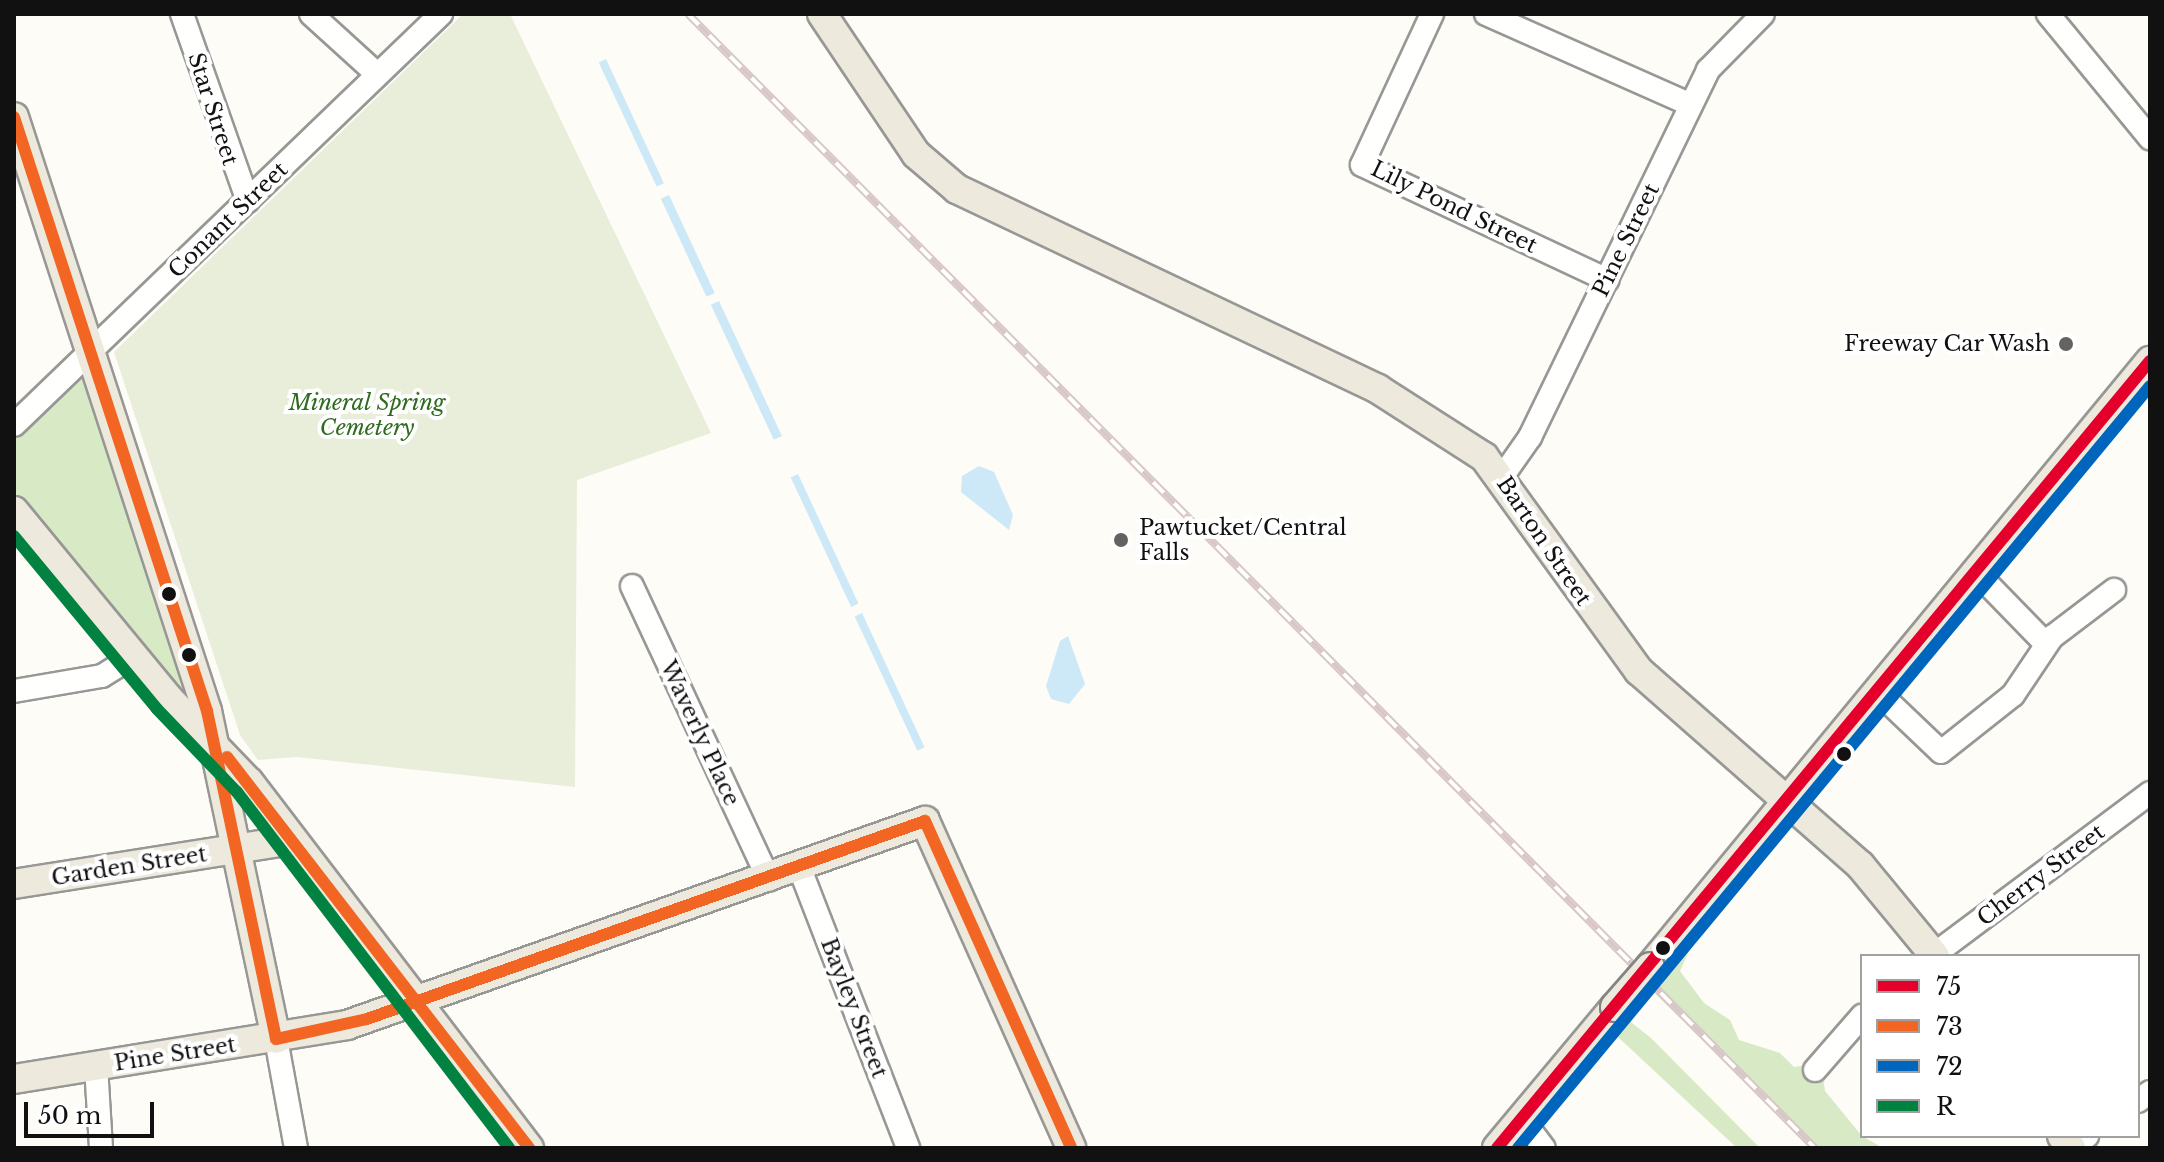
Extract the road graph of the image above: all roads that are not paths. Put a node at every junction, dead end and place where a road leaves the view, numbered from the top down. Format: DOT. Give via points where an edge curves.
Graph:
graph roads {
  1 [pos="182,14"];
  2 [pos="311,14"];
  3 [pos="441,14"];
  4 [pos="822,14"];
  5 [pos="1432,14"];
  6 [pos="1486,14"];
  7 [pos="1763,14"];
  8 [pos="2048,14"];
  9 [pos="377,74"];
  10 [pos="1691,105"];
  11 [pos="14,117"];
  12 [pos="2150,138"];
  13 [pos="248,201"];
  14 [pos="1607,280"];
  15 [pos="93,351"];
  16 [pos="2150,361"];
  17 [pos="14,425"];
  18 [pos="1502,477"];
  19 [pos="14,511"];
  20 [pos="1975,571"];
  21 [pos="632,586"];
  22 [pos="2114,590"];
  23 [pos="2046,644"];
  24 [pos="133,657"];
  25 [pos="14,691"];
  26 [pos="1877,691"];
  27 [pos="217,747"];
  28 [pos="2150,793"];
  29 [pos="1786,802"];
  30 [pos="292,840"];
  31 [pos="240,848"];
  32 [pos="800,869"];
  33 [pos="769,880"];
  34 [pos="14,884"];
  35 [pos="1933,954"];
  36 [pos="1935,954"];
  37 [pos="415,1001"];
  38 [pos="1860,1018"];
  39 [pos="276,1039"];
  40 [pos="96,1066"];
  41 [pos="1815,1070"];
  42 [pos="14,1079"];
  43 [pos="1522,1119"];
  44 [pos="101,1148"];
  45 [pos="296,1148"];
  46 [pos="529,1148"];
  47 [pos="908,1148"];
  48 [pos="1071,1148"];
  49 [pos="1497,1148"];
  50 [pos="1544,1148"];
  1 -- 13 [label="street, Star Street"];
  2 -- 9 [label="street"];
  3 -- 9 [label="street, Conant Street"];
  4 -- 18 [label="main road, Barton Street" via="916,154 940,177 1003,214 1389,394 1460,438"];
  5 -- 14 [label="street, Lily Pond Street" via="1362,165"];
  6 -- 10 [label="street"];
  7 -- 10 [label="street, Pine Street" via="1708,70"];
  8 -- 12 [label="street"];
  9 -- 13 [label="street, Conant Street"];
  10 -- 14 [label="street, Pine Street"];
  11 -- 15 [label="main road"];
  13 -- 15 [label="street, Conant Street"];
  14 -- 18 [label="street, Pine Street" via="1530,437"];
  15 -- 17 [label="street, Conant Street"];
  15 -- 27 [label="main road"];
  16 -- 20 [label="main road"];
  18 -- 29 [label="main road, Barton Street" via="1625,654"];
  19 -- 24 [label="main road"];
  20 -- 23 [label="street"];
  20 -- 26 [label="main road"];
  21 -- 33 [label="street, Waverly Place"];
  22 -- 23 [label="street"];
  23 -- 26 [label="street" via="2013,695 1941,752"];
  24 -- 25 [label="street" via="102,676"];
  24 -- 27 [label="main road"];
  26 -- 29 [label="main road"];
  27 -- 30 [label="main road"];
  27 -- 31 [label="main road"];
  28 -- 36 [label="street, Cherry Street"];
  29 -- 35 [label="main road, Barton Street" via="1874,880"];
  29 -- 43 [label="main road, bridge"];
  30 -- 31 [label="main road, Garden Street"];
  30 -- 37 [label="main road"];
  31 -- 34 [label="main road, Garden Street"];
  31 -- 39 [label="main road"];
  32 -- 33 [label="main road, Pine Street"];
  32 -- 47 [label="street, Bayley Street"];
  32 -- 48 [label="main road, Pine Street" via="925,821"];
  33 -- 37 [label="main road, Pine Street"];
  37 -- 39 [label="main road, Pine Street"];
  37 -- 46 [label="main road"];
  38 -- 41 [label="street"];
  39 -- 40 [label="main road, Pine Street"];
  39 -- 45 [label="street"];
  40 -- 42 [label="main road, Pine Street"];
  40 -- 44 [label="street"];
  43 -- 49 [label="main road"];
  43 -- 50 [label="street"];
}
